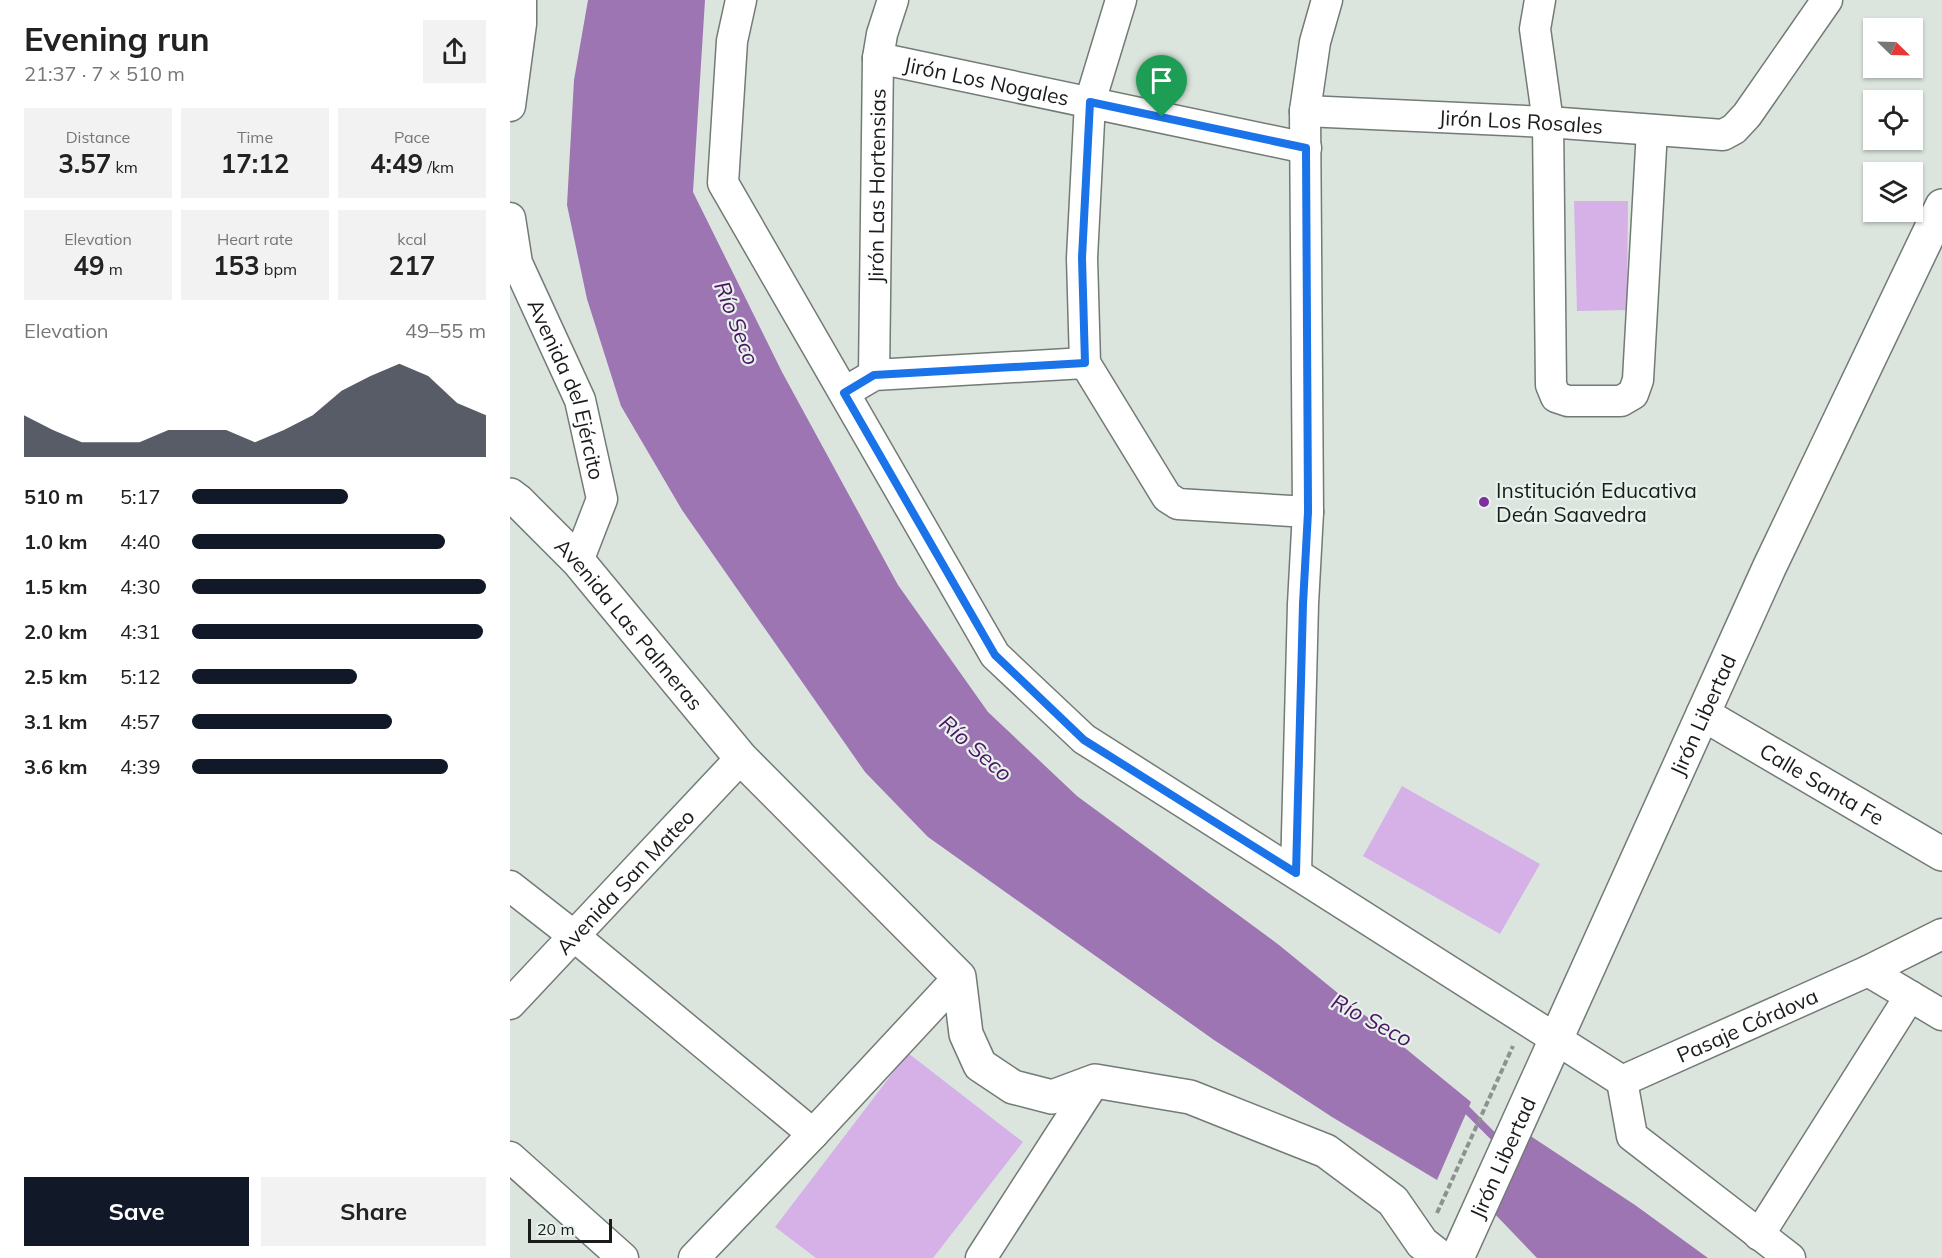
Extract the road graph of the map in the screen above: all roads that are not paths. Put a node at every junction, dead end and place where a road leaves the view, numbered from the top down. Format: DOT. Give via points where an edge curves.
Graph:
graph roads {
  1 [pos="521,0"];
  2 [pos="741,0"];
  3 [pos="893,0"];
  4 [pos="1121,0"];
  5 [pos="1327,0"];
  6 [pos="1540,0"];
  7 [pos="1827,0"];
  8 [pos="878,58"];
  9 [pos="1090,102"];
  10 [pos="510,106"];
  11 [pos="1305,111"];
  12 [pos="1548,122"];
  13 [pos="1652,130"];
  14 [pos="1306,148"];
  15 [pos="1942,206"];
  16 [pos="510,218"];
  17 [pos="1085,363"];
  18 [pos="874,375"];
  19 [pos="844,393"];
  20 [pos="510,495"];
  21 [pos="1308,512"];
  22 [pos="578,561"];
  23 [pos="1703,714"];
  24 [pos="741,758"];
  25 [pos="1942,854"];
  26 [pos="1296,873"];
  27 [pos="510,886"];
  28 [pos="1942,934"];
  29 [pos="574,936"];
  30 [pos="1868,971"];
  31 [pos="959,977"];
  32 [pos="1910,996"];
  33 [pos="510,1005"];
  34 [pos="1942,1015"];
  35 [pos="1556,1040"];
  36 [pos="1095,1081"];
  37 [pos="1622,1081"];
  38 [pos="813,1134"];
  39 [pos="510,1157"];
  40 [pos="1760,1235"];
  41 [pos="623,1258"];
  42 [pos="694,1258"];
  43 [pos="981,1258"];
  44 [pos="1441,1258"];
  45 [pos="1456,1258"];
  46 [pos="1790,1258"];
  1 -- 10 [label="street"];
  2 -- 19 [label="street" via="732,41 723,183"];
  3 -- 8 [label="street, Jirón Las Hortensias"];
  4 -- 9 [label="street"];
  5 -- 11 [label="street" via="1315,42"];
  6 -- 12 [label="street" via="1536,29"];
  7 -- 13 [label="street, Jirón Los Rosales" via="1734,129 1723,135"];
  8 -- 9 [label="street, Jirón Los Nogales"];
  8 -- 18 [label="street, Jirón Las Hortensias"];
  9 -- 14 [label="street, Jirón Los Nogales"];
  9 -- 17 [label="street" via="1082,258"];
  11 -- 12 [label="street, Jirón Los Rosales"];
  11 -- 14 [label="street"];
  12 -- 13 [label="street, Jirón Los Rosales"];
  12 -- 13 [label="street" via="1551,385 1556,397 1568,401 1621,401 1633,394 1638,380"];
  14 -- 21 [label="street"];
  15 -- 23 [label="street, Jirón Libertad"];
  16 -- 22 [label="street, Avenida del Ejército" via="517,263 580,400 602,499"];
  17 -- 18 [label="street"];
  17 -- 21 [label="street" via="1167,497 1178,504"];
  18 -- 19 [label="street"];
  19 -- 26 [label="street" via="995,655 1084,740"];
  20 -- 22 [label="street, Avenida Las Palmeras"];
  21 -- 26 [label="street"];
  22 -- 24 [label="street, Avenida Las Palmeras"];
  23 -- 25 [label="street, Calle Santa Fe"];
  23 -- 35 [label="street, Jirón Libertad"];
  24 -- 29 [label="street, Avenida San Mateo"];
  24 -- 31 [label="street, Avenida Las Palmeras"];
  26 -- 35 [label="street"];
  27 -- 29 [label="street"];
  28 -- 30 [label="street, Pasaje Córdova"];
  29 -- 33 [label="street, Avenida San Mateo"];
  29 -- 38 [label="street"];
  30 -- 32 [label="street"];
  30 -- 37 [label="street, Pasaje Córdova"];
  31 -- 36 [label="street" via="966,1034 980,1065 1013,1087 1052,1097"];
  31 -- 38 [label="street"];
  32 -- 34 [label="street"];
  32 -- 40 [label="street"];
  35 -- 37 [label="street"];
  35 -- 45 [label="street, Jirón Libertad"];
  36 -- 43 [label="street"];
  36 -- 44 [label="street" via="1190,1097 1326,1151 1393,1201 1422,1243"];
  37 -- 40 [label="street" via="1632,1136"];
  38 -- 42 [label="street"];
  39 -- 41 [label="street"];
  40 -- 46 [label="street"];
}
